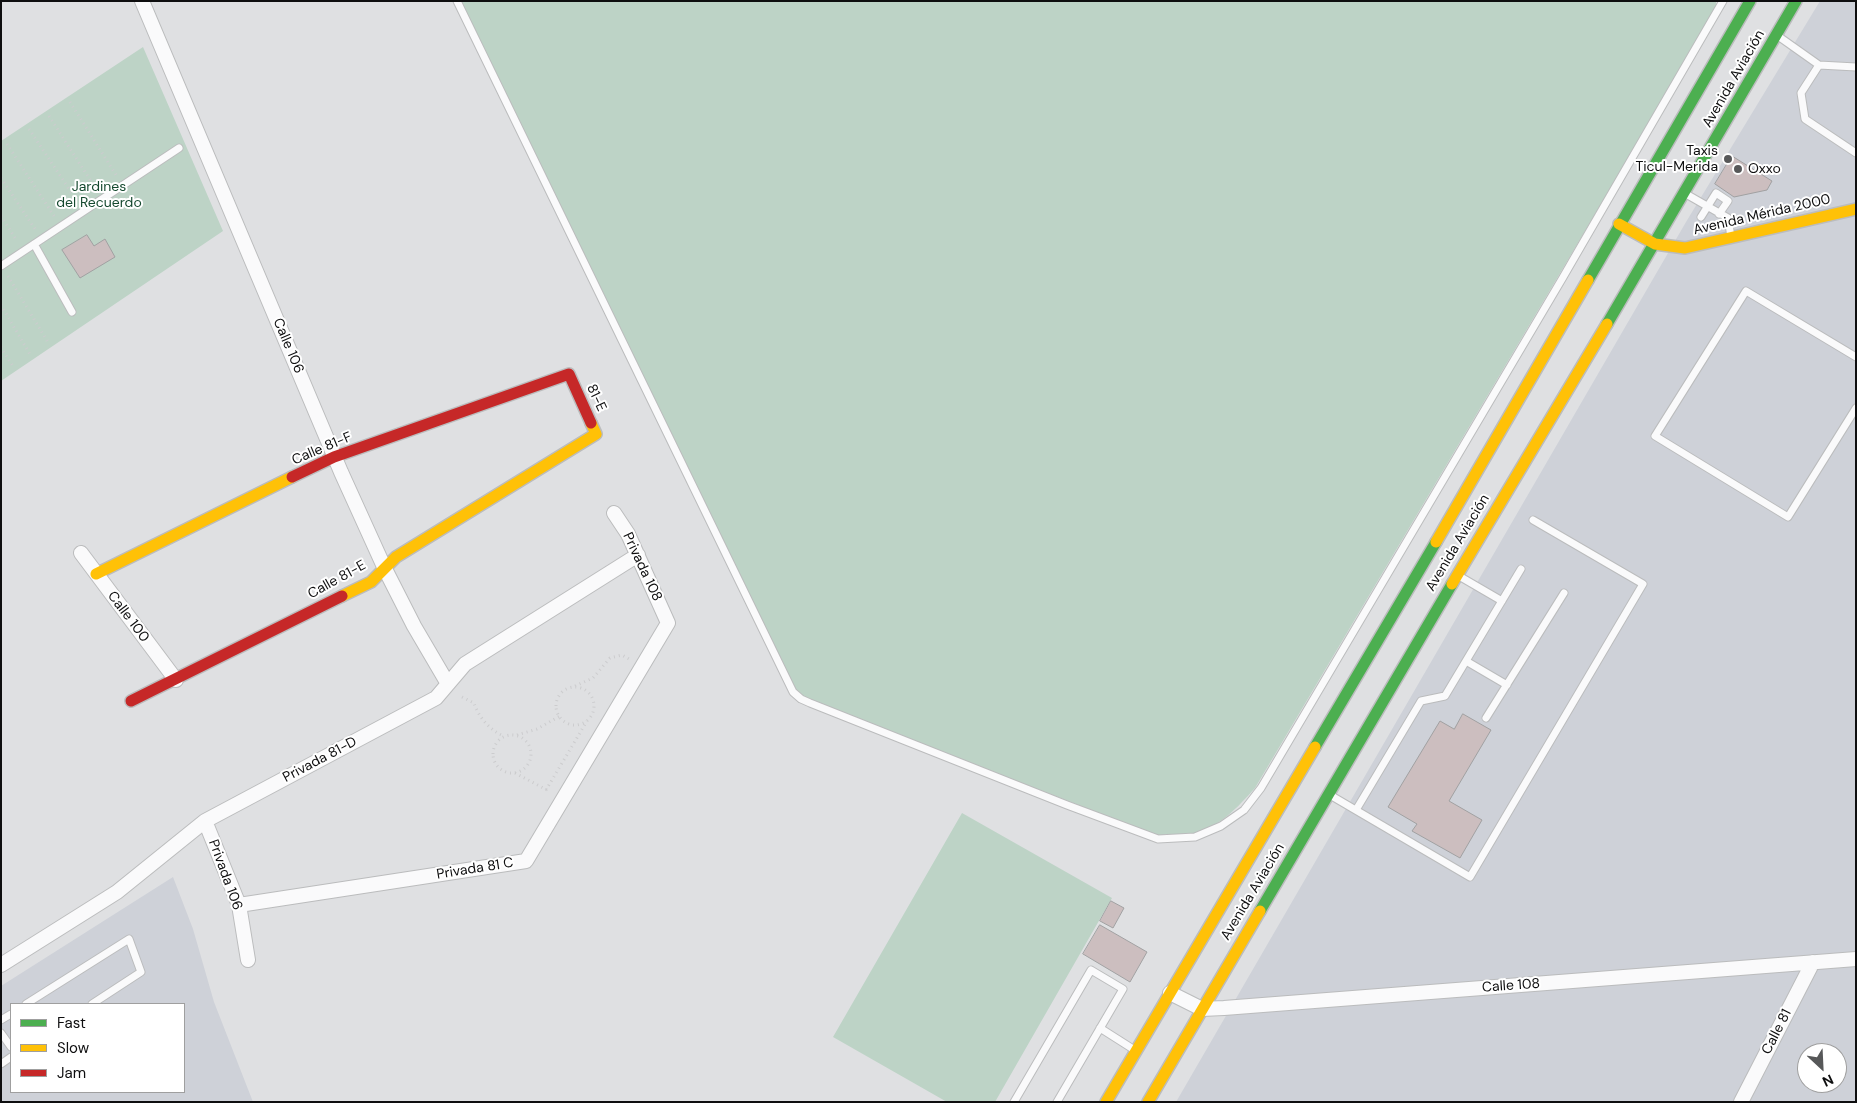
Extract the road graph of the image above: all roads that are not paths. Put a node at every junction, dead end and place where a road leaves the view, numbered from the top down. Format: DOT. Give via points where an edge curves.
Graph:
graph roads {
  1 [pos="142,1"];
  2 [pos="457,1"];
  3 [pos="1723,1"];
  4 [pos="1750,1"];
  5 [pos="1796,1"];
  6 [pos="1777,35"];
  7 [pos="1819,65"];
  8 [pos="1856,67"];
  9 [pos="179,148"];
  10 [pos="1856,154"];
  11 [pos="1685,193"];
  12 [pos="1708,206"];
  13 [pos="1856,209"];
  14 [pos="1720,214"];
  15 [pos="1701,217"];
  16 [pos="1619,224"];
  17 [pos="1732,237"];
  18 [pos="34,244"];
  19 [pos="1655,244"];
  20 [pos="1,266"];
  21 [pos="72,312"];
  22 [pos="1856,357"];
  23 [pos="568,374"];
  24 [pos="1856,408"];
  25 [pos="596,434"];
  26 [pos="334,457"];
  27 [pos="614,513"];
  28 [pos="1533,520"];
  29 [pos="82,553"];
  30 [pos="638,554"];
  31 [pos="385,569"];
  32 [pos="1522,569"];
  33 [pos="96,574"];
  34 [pos="1457,575"];
  35 [pos="1564,593"];
  36 [pos="1502,601"];
  37 [pos="668,622"];
  38 [pos="1466,661"];
  39 [pos="176,680"];
  40 [pos="448,684"];
  41 [pos="1507,685"];
  42 [pos="131,701"];
  43 [pos="1486,718"];
  44 [pos="1328,794"];
  45 [pos="1356,810"];
  46 [pos="205,821"];
  47 [pos="238,905"];
  48 [pos="1856,958"];
  49 [pos="248,960"];
  50 [pos="1812,962"];
  51 [pos="1,965"];
  52 [pos="1170,993"];
  53 [pos="28,1003"];
  54 [pos="94,1003"];
  55 [pos="1202,1009"];
  56 [pos="1100,1028"];
  57 [pos="1,1033"];
  58 [pos="10,1046"];
  59 [pos="1136,1050"];
  60 [pos="1014,1102"];
  61 [pos="1057,1102"];
  62 [pos="1106,1102"];
  63 [pos="1148,1102"];
  64 [pos="1741,1102"];
  1 -- 26 [label="street, Calle 106"];
  2 -- 3 [label="lane" via="793,692 810,703 1158,839 1195,837 1222,826 1244,810 1262,788"];
  4 -- 16 [label="main road, Avenida Aviación"];
  5 -- 6 [label="main road, Avenida Aviación"];
  6 -- 7 [label="lane"];
  6 -- 11 [label="main road, Avenida Aviación"];
  7 -- 8 [label="lane"];
  7 -- 10 [label="lane" via="1801,93 1805,119"];
  9 -- 18 [label="lane"];
  11 -- 12 [label="lane"];
  11 -- 19 [label="main road, Avenida Aviación"];
  12 -- 14 [label="lane"];
  12 -- 14 [label="lane" via="1716,193 1728,201"];
  12 -- 15 [label="lane"];
  13 -- 17 [label="main road, Avenida Mérida 2000"];
  14 -- 17 [label="lane" via="1728,218"];
  16 -- 19 [label="main road, Avenida Mérida 2000"];
  16 -- 52 [label="main road, Avenida Aviación"];
  17 -- 19 [label="main road, Avenida Mérida 2000" via="1685,248"];
  18 -- 20 [label="lane"];
  18 -- 21 [label="lane"];
  19 -- 34 [label="main road, Avenida Aviación"];
  22 -- 24 [label="lane" via="1746,291 1655,436 1788,518"];
  23 -- 25 [label="main road, 81-E"];
  23 -- 26 [label="main road, Calle 81-F"];
  25 -- 31 [label="main road, Calle 81-E" via="396,557"];
  26 -- 31 [label="street, Calle 106"];
  26 -- 33 [label="main road, Calle 81-F"];
  27 -- 30 [label="street, Privada 108"];
  28 -- 45 [label="lane" via="1643,584 1470,877"];
  29 -- 33 [label="street, Calle 100"];
  30 -- 37 [label="street, Privada 108"];
  30 -- 40 [label="street, Privada 81-D" via="465,664"];
  31 -- 39 [label="main road, Calle 81-E" via="371,582"];
  31 -- 40 [label="street, Calle 106"];
  32 -- 36 [label="lane"];
  33 -- 39 [label="street, Calle 100"];
  34 -- 36 [label="lane"];
  34 -- 44 [label="main road, Avenida Aviación"];
  35 -- 41 [label="lane"];
  36 -- 38 [label="lane"];
  37 -- 47 [label="street, Privada 81 C" via="526,861"];
  38 -- 41 [label="lane"];
  38 -- 45 [label="lane" via="1445,696 1421,701"];
  39 -- 42 [label="main road, Calle 81-E"];
  40 -- 46 [label="street, Privada 81-D" via="436,698"];
  41 -- 43 [label="lane"];
  44 -- 45 [label="lane"];
  44 -- 55 [label="main road, Avenida Aviación"];
  46 -- 47 [label="street, Privada 106"];
  46 -- 51 [label="street, Privada 81-D" via="117,892"];
  47 -- 49 [label="street, Privada 106"];
  48 -- 50 [label="street, Calle 108"];
  50 -- 55 [label="street, Calle 108"];
  50 -- 64 [label="street, Calle 81"];
  52 -- 55 [label="street"];
  52 -- 59 [label="main road, Avenida Aviación"];
  53 -- 54 [label="lane" via="129,939 141,972"];
  55 -- 63 [label="main road, Avenida Aviación"];
  56 -- 59 [label="lane"];
  56 -- 60 [label="lane" via="1123,989 1091,970"];
  56 -- 61 [label="lane"];
  57 -- 58 [label="lane"];
  59 -- 62 [label="main road, Avenida Aviación"];
}
